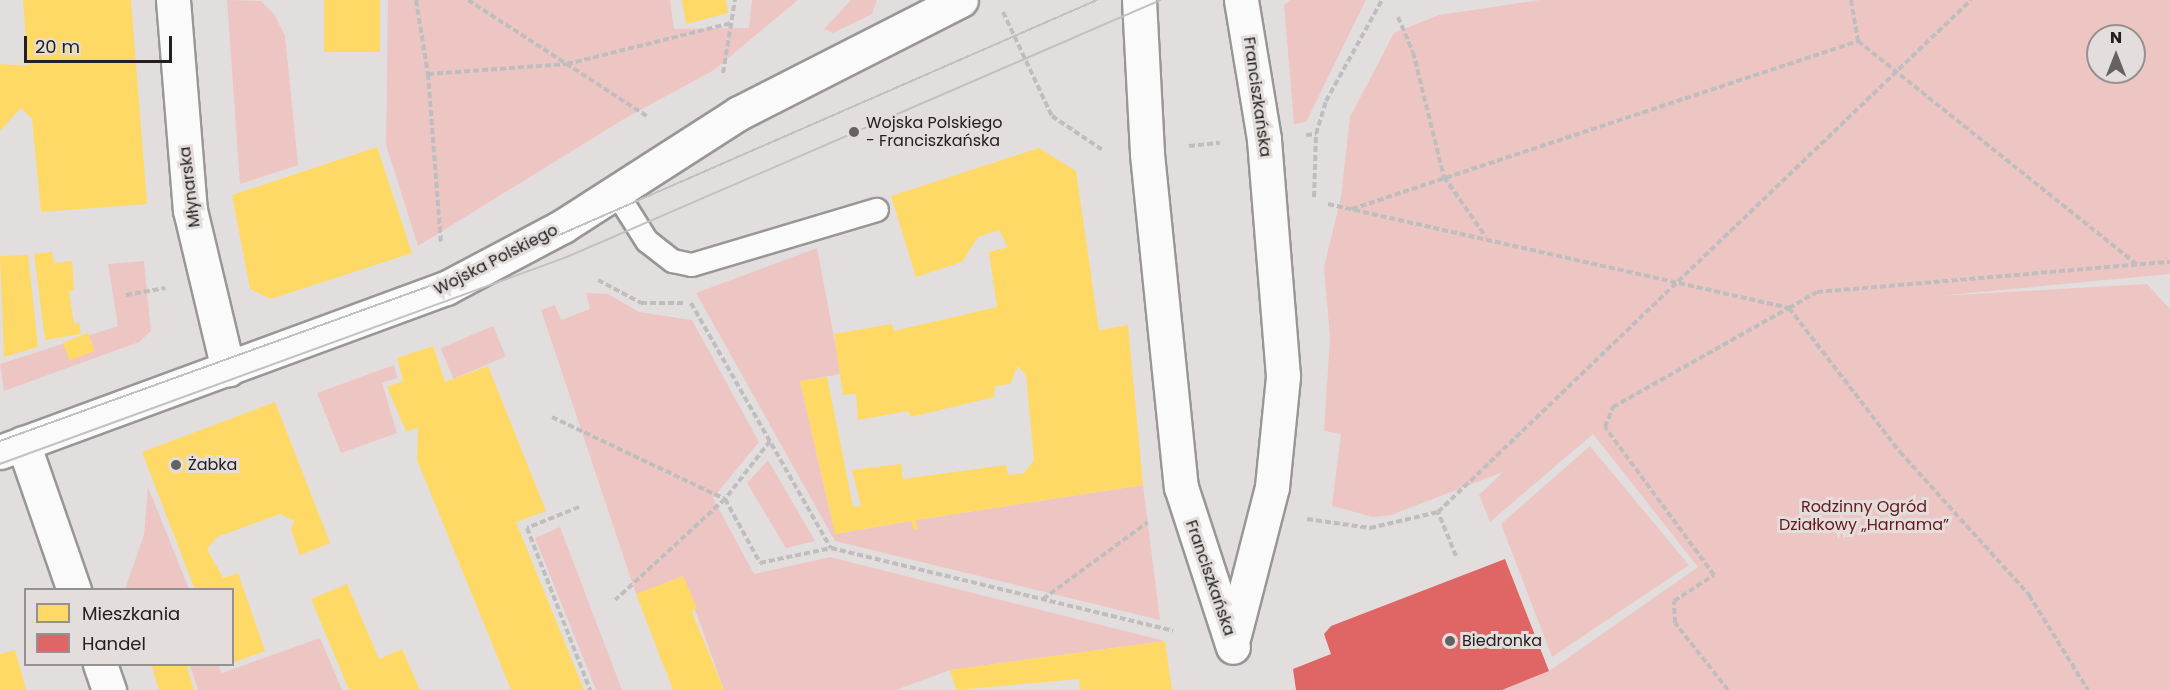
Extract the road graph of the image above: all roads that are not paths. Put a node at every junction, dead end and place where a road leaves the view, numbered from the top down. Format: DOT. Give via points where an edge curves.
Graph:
graph roads {
  1 [pos="173,0"];
  2 [pos="961,0"];
  3 [pos="1139,0"];
  4 [pos="1242,0"];
  5 [pos="616,192"];
  6 [pos="877,210"];
  7 [pos="228,370"];
  8 [pos="12,448"];
  9 [pos="73,588"];
  10 [pos="101,666"];
  11 [pos="108,690"];
  1 -- 7 [label="main road, Młynarska" via="190,210"];
  2 -- 5 [label="main road, Wojska Polskiego" via="739,113"];
  3 -- 4 [label="main road, Franciszkańska" via="1146,149 1181,487 1233,647 1240,599 1272,487 1283,376 1264,139"];
  5 -- 6 [label="lane" via="647,241 673,261 692,265"];
  5 -- 7 [label="main road, Wojska Polskiego" via="446,288"];
  7 -- 8 [label="main road, Wojska Polskiego"];
  8 -- 9 [label="main road"];
  10 -- 11 [label="main road"];
}
